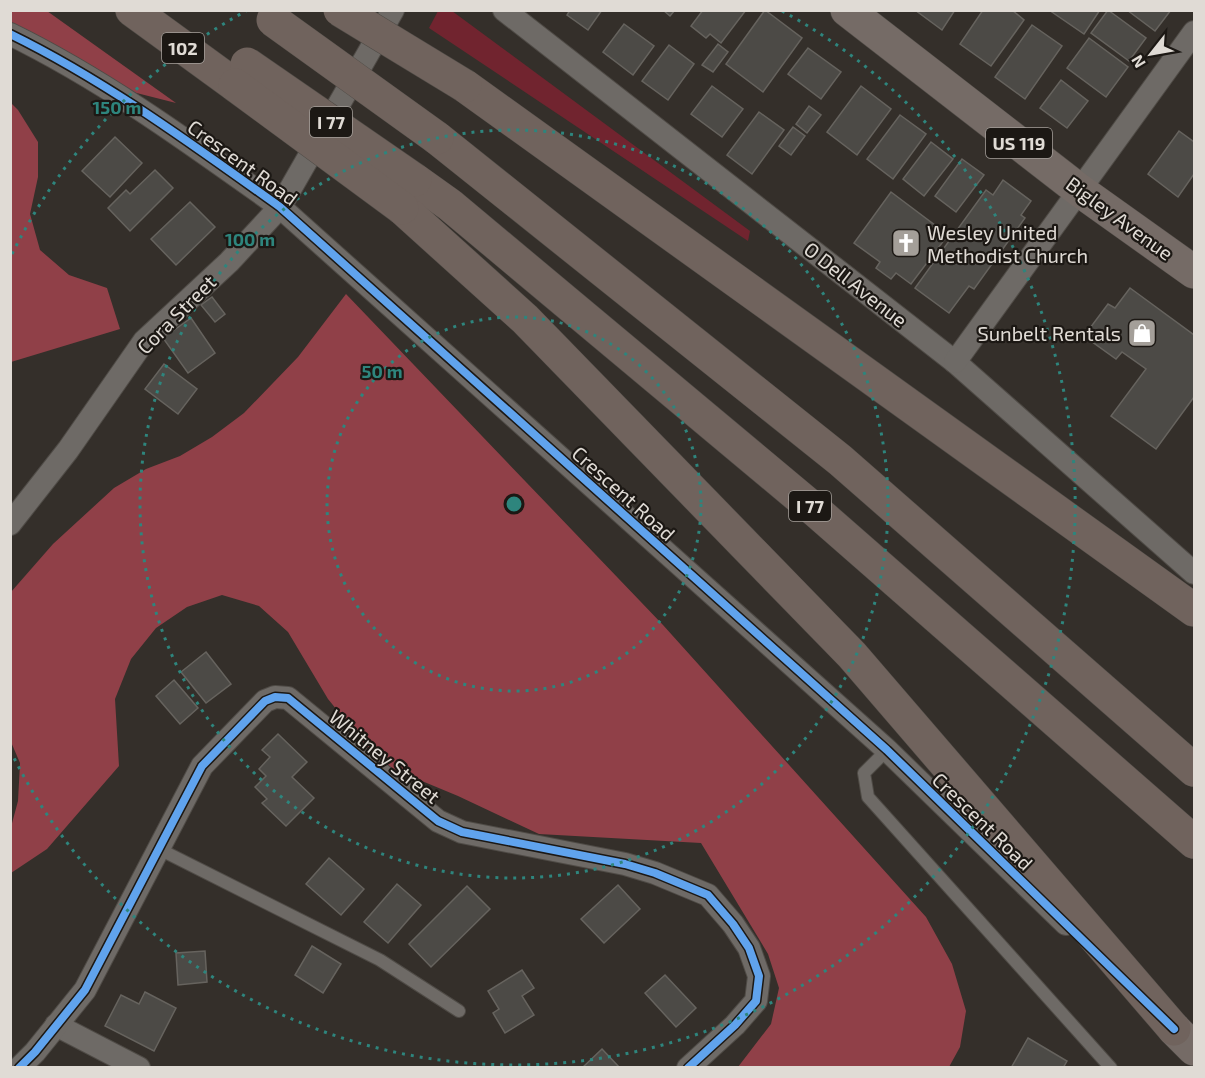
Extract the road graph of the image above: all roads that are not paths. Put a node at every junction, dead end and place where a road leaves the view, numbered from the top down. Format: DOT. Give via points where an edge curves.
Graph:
graph roads {
  1 [pos="132,10"];
  2 [pos="160,10"];
  3 [pos="340,10"];
  4 [pos="393,10"];
  5 [pos="504,10"];
  6 [pos="847,10"];
  7 [pos="265,16"];
  8 [pos="1194,32"];
  9 [pos="10,34"];
  10 [pos="241,75"];
  11 [pos="1079,190"];
  12 [pos="409,194"];
  13 [pos="280,207"];
  14 [pos="1194,272"];
  15 [pos="955,362"];
  16 [pos="10,524"];
  17 [pos="1194,573"];
  18 [pos="1194,610"];
  19 [pos="887,750"];
  20 [pos="1194,770"];
  21 [pos="1194,842"];
  22 [pos="159,849"];
  23 [pos="459,1011"];
  24 [pos="56,1025"];
  25 [pos="1184,1039"];
  26 [pos="19,1068"];
  27 [pos="139,1068"];
  28 [pos="688,1068"];
  29 [pos="1112,1068"];
  1 -- 10 [label="highway, 102"];
  2 -- 10 [label="highway"];
  3 -- 18 [label="highway, bridge" via="465,86"];
  4 -- 13 [label="street, Cora Street"];
  5 -- 15 [label="street, O Dell Avenue"];
  6 -- 11 [label="main road, Bigley Avenue / US 119"];
  7 -- 20 [label="highway, I 77, bridge" via="437,138 840,460"];
  8 -- 11 [label="street"];
  9 -- 13 [label="street, Crescent Road" via="76,69"];
  10 -- 12 [label="highway, bridge"];
  11 -- 14 [label="main road, Bigley Avenue / US 119"];
  11 -- 15 [label="street"];
  12 -- 21 [label="highway, I 77" via="450,205 816,511"];
  12 -- 25 [label="highway" via="852,655"];
  13 -- 16 [label="street, Cora Street" via="229,262 144,342"];
  13 -- 19 [label="street, Crescent Road"];
  15 -- 17 [label="street, O Dell Avenue"];
  19 -- 25 [label="street, Crescent Road"];
  19 -- 29 [label="lane" via="864,773 868,797"];
  22 -- 23 [label="lane" via="380,960"];
  22 -- 24 [label="street, Whitney Street" via="85,990"];
  22 -- 28 [label="street, Whitney Street" via="202,766 265,701 288,698 438,821 462,832 625,864 708,895 749,948 759,976 756,1001"];
  24 -- 26 [label="street, Whitney Street"];
  24 -- 27 [label="street"];
}
